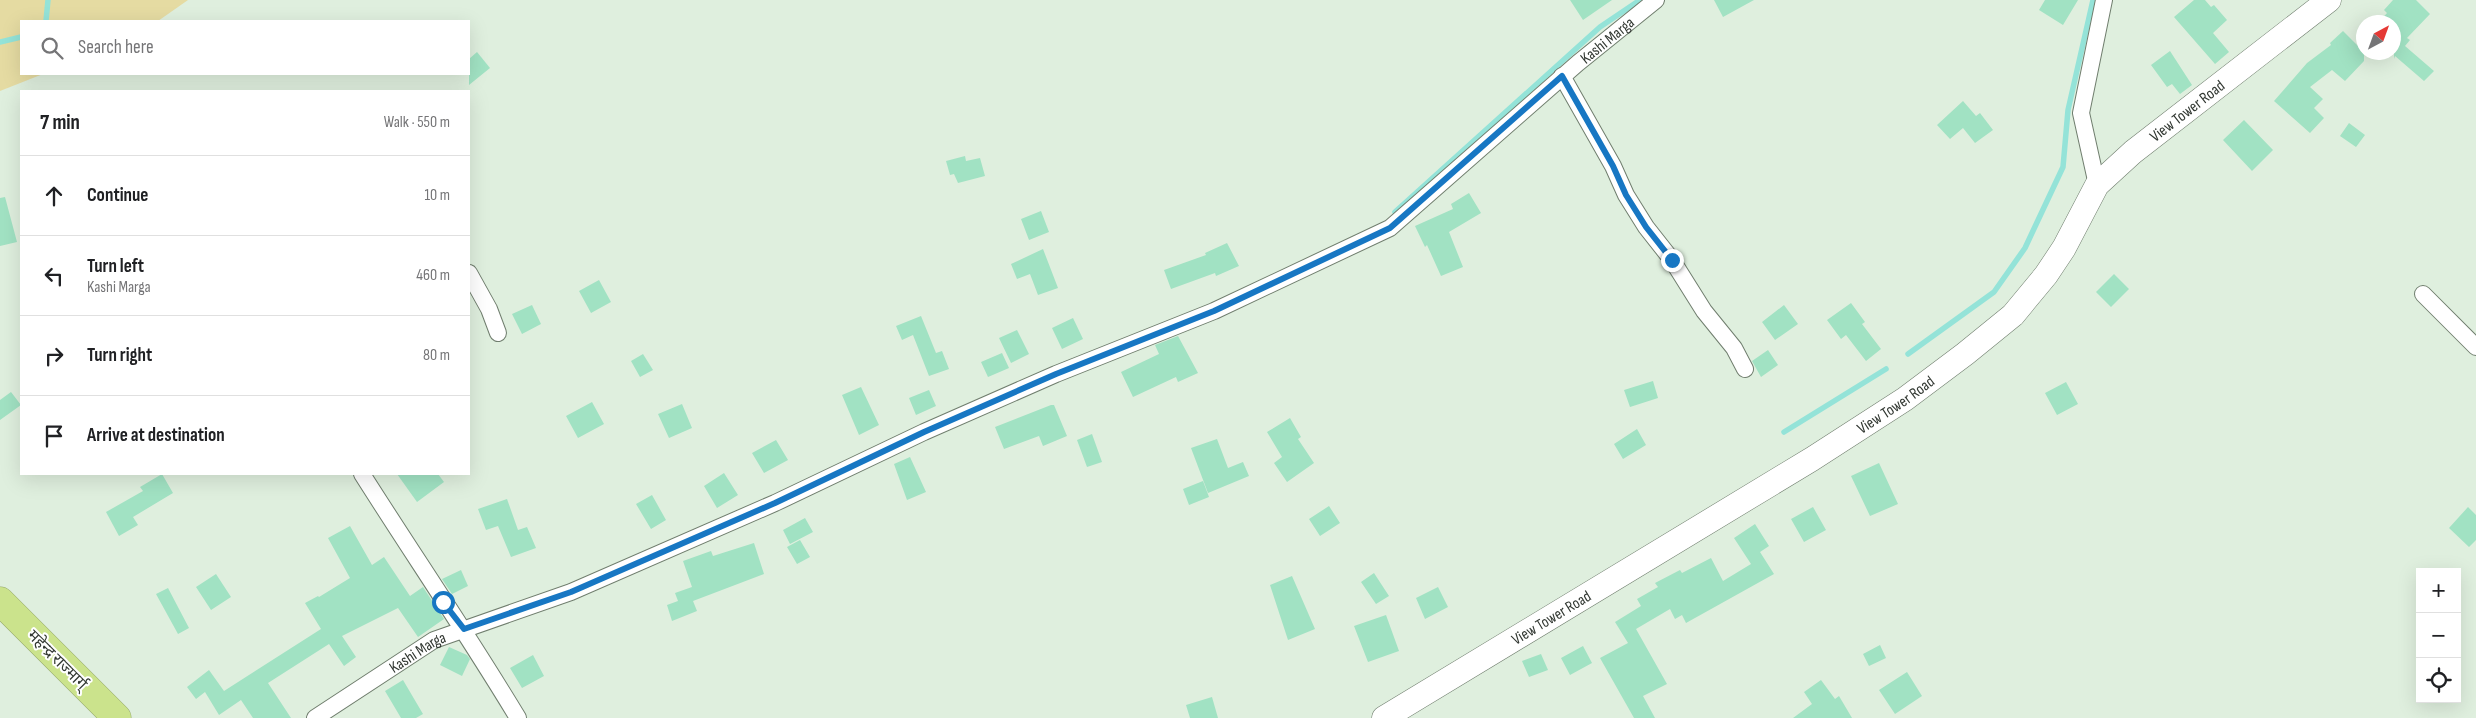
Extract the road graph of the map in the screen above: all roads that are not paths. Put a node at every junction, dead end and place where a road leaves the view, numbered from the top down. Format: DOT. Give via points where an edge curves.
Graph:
graph roads {
  1 [pos="1656,0"];
  2 [pos="2104,0"];
  3 [pos="2329,0"];
  4 [pos="1562,76"];
  5 [pos="2096,185"];
  6 [pos="470,275"];
  7 [pos="2423,294"];
  8 [pos="498,333"];
  9 [pos="2476,346"];
  10 [pos="1745,369"];
  11 [pos="363,475"];
  12 [pos="0,601"];
  13 [pos="464,629"];
  14 [pos="117,718"];
  15 [pos="314,718"];
  16 [pos="518,718"];
  17 [pos="1384,718"];
  1 -- 4 [label="street, Kashi Marga"];
  2 -- 5 [label="street" via="2081,113"];
  3 -- 5 [label="street, View Tower Road" via="2133,152"];
  4 -- 10 [label="street" via="1626,195 1704,311 1734,348"];
  4 -- 13 [label="street, Kashi Marga" via="1390,228 1214,311 1056,374 571,592"];
  5 -- 17 [label="street, View Tower Road" via="2064,248 2013,315 1905,399 1743,502"];
  6 -- 8 [label="street"];
  7 -- 9 [label="street"];
  11 -- 13 [label="street" via="443,602"];
  12 -- 14 [label="highway, महेन्द्र राज्मार्ग्"];
  13 -- 15 [label="street, Kashi Marga" via="434,640"];
  13 -- 16 [label="street"];
}
